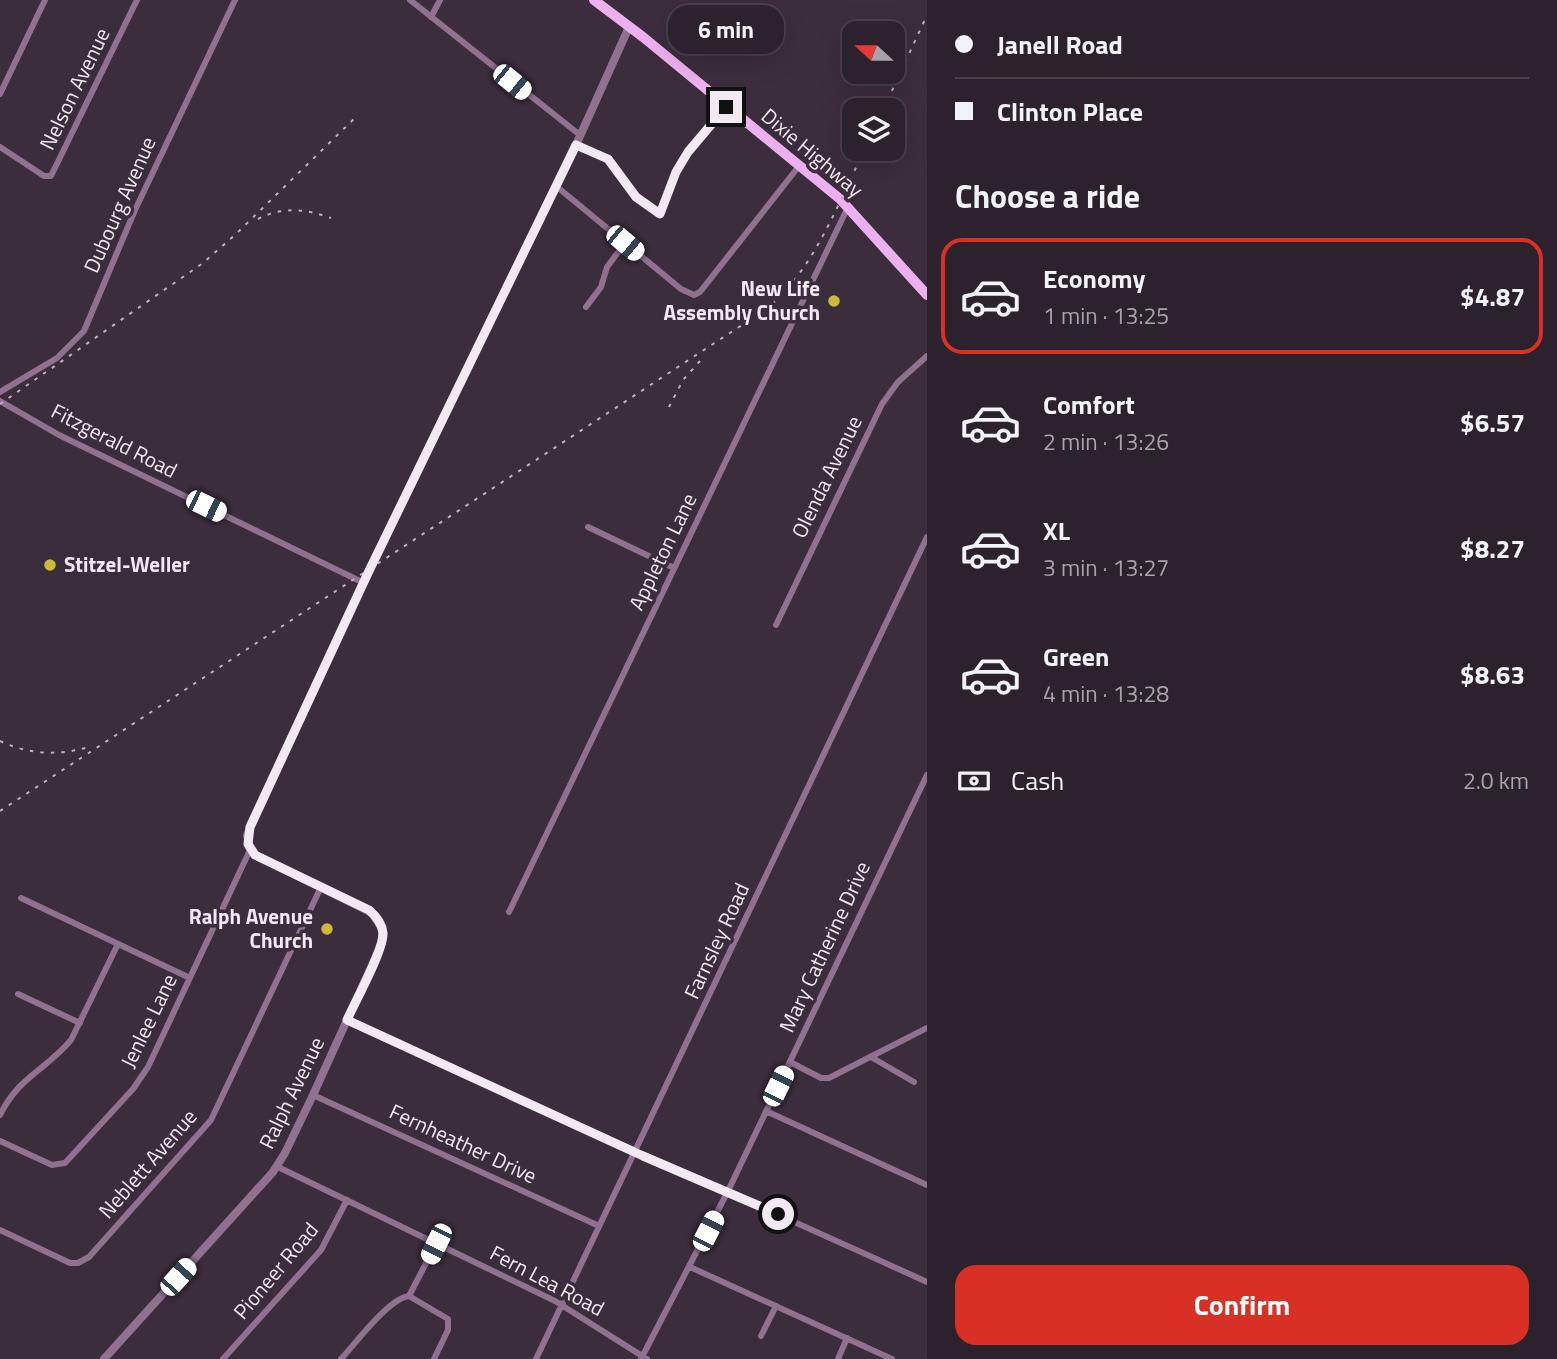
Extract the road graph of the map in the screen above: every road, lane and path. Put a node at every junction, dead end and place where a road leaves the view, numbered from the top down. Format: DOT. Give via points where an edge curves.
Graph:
graph roads {
  1 [pos="45,0"];
  2 [pos="137,0"];
  3 [pos="235,0"];
  4 [pos="410,0"];
  5 [pos="440,0"];
  6 [pos="594,0"];
  7 [pos="431,17"];
  8 [pos="629,27"];
  9 [pos="0,94"];
  10 [pos="726,107"];
  11 [pos="580,135"];
  12 [pos="576,145"];
  13 [pos="0,147"];
  14 [pos="799,166"];
  15 [pos="555,186"];
  16 [pos="848,207"];
  17 [pos="625,243"];
  18 [pos="927,295"];
  19 [pos="586,307"];
  20 [pos="927,356"];
  21 [pos="0,392"];
  22 [pos="0,401"];
  23 [pos="588,527"];
  24 [pos="927,537"];
  25 [pos="674,568"];
  26 [pos="364,583"];
  27 [pos="776,625"];
  28 [pos="927,775"];
  29 [pos="250,850"];
  30 [pos="321,887"];
  31 [pos="21,898"];
  32 [pos="509,912"];
  33 [pos="118,944"];
  34 [pos="190,978"];
  35 [pos="18,994"];
  36 [pos="347,1020"];
  37 [pos="80,1023"];
  38 [pos="927,1028"];
  39 [pos="871,1057"];
  40 [pos="790,1062"];
  41 [pos="914,1082"];
  42 [pos="313,1095"];
  43 [pos="766,1111"];
  44 [pos="0,1115"];
  45 [pos="0,1141"];
  46 [pos="635,1153"];
  47 [pos="276,1166"];
  48 [pos="927,1185"];
  49 [pos="728,1192"];
  50 [pos="347,1200"];
  51 [pos="599,1226"];
  52 [pos="0,1230"];
  53 [pos="436,1244"];
  54 [pos="690,1267"];
  55 [pos="927,1282"];
  56 [pos="409,1297"];
  57 [pos="561,1305"];
  58 [pos="776,1306"];
  59 [pos="761,1336"];
  60 [pos="847,1338"];
  61 [pos="643,1358"];
  62 [pos="104,1359"];
  63 [pos="223,1359"];
  64 [pos="341,1359"];
  65 [pos="434,1359"];
  66 [pos="536,1359"];
  67 [pos="838,1359"];
  68 [pos="892,1359"];
  1 -- 9 [label="street"];
  2 -- 13 [label="street, Nelson Avenue" via="53,174 44,176"];
  3 -- 21 [label="street, Dubourg Avenue" via="135,210 84,331 57,358"];
  4 -- 7 [label="street"];
  5 -- 7 [label="street"];
  6 -- 8 [label="main road, Dixie Highway"];
  7 -- 11 [label="street"];
  8 -- 10 [label="main road, Dixie Highway"];
  8 -- 11 [label="street"];
  10 -- 12 [label="street" via="688,152 660,214 636,197 608,159"];
  10 -- 14 [label="main road, Dixie Highway"];
  11 -- 12 [label="street"];
  12 -- 15 [label="street"];
  14 -- 16 [label="main road, Dixie Highway"];
  14 -- 17 [label="street" via="700,292 692,295 681,289"];
  15 -- 17 [label="street"];
  15 -- 26 [label="street"];
  16 -- 18 [label="main road, Dixie Highway"];
  16 -- 25 [label="street, Appleton Lane"];
  17 -- 19 [label="street"];
  20 -- 27 [label="street, Olenda Avenue" via="882,404"];
  22 -- 26 [label="street, Fitzgerald Road" via="59,435"];
  23 -- 25 [label="street"];
  24 -- 46 [label="street, Farnsley Road"];
  25 -- 32 [label="street, Appleton Lane"];
  26 -- 29 [label="street" via="250,827"];
  28 -- 40 [label="street, Mary Catherine Drive"];
  29 -- 30 [label="street, Ralph Avenue"];
  29 -- 34 [label="street, Jenlee Lane"];
  30 -- 36 [label="street, Ralph Avenue" via="369,910 382,929 382,943"];
  30 -- 52 [label="street, Neblett Avenue" via="211,1120 89,1257 70,1263"];
  31 -- 33 [label="street"];
  33 -- 34 [label="street"];
  33 -- 37 [label="street"];
  34 -- 45 [label="street, Jenlee Lane" via="139,1081 68,1161 52,1165"];
  35 -- 37 [label="street"];
  36 -- 42 [label="street, Ralph Avenue"];
  36 -- 46 [label="street"];
  37 -- 44 [label="street" via="61,1052 18,1086"];
  38 -- 39 [label="street"];
  39 -- 40 [label="street" via="824,1079"];
  39 -- 41 [label="street"];
  40 -- 43 [label="street, Mary Catherine Drive"];
  42 -- 47 [label="street, Ralph Avenue"];
  42 -- 51 [label="street, Fernheather Drive"];
  43 -- 48 [label="street"];
  43 -- 49 [label="street, Mary Catherine Drive"];
  46 -- 49 [label="street"];
  46 -- 51 [label="street, Farnsley Road"];
  47 -- 50 [label="street, Fern Lea Road"];
  47 -- 62 [label="street, Ralph Avenue"];
  49 -- 54 [label="street, Mary Catherine Drive"];
  49 -- 55 [label="street"];
  50 -- 53 [label="street, Fern Lea Road"];
  50 -- 63 [label="street, Pioneer Road" via="321,1250"];
  51 -- 57 [label="street, Farnsley Road"];
  53 -- 56 [label="street"];
  53 -- 57 [label="street, Fern Lea Road"];
  54 -- 58 [label="street"];
  54 -- 61 [label="street, Mary Catherine Drive"];
  56 -- 64 [label="street" via="390,1307"];
  56 -- 65 [label="street" via="448,1319"];
  57 -- 61 [label="street, Fern Lea Road"];
  57 -- 66 [label="street, Farnsley Road"];
  58 -- 59 [label="street"];
  58 -- 60 [label="street"];
  60 -- 67 [label="street"];
  60 -- 68 [label="street"];
}
